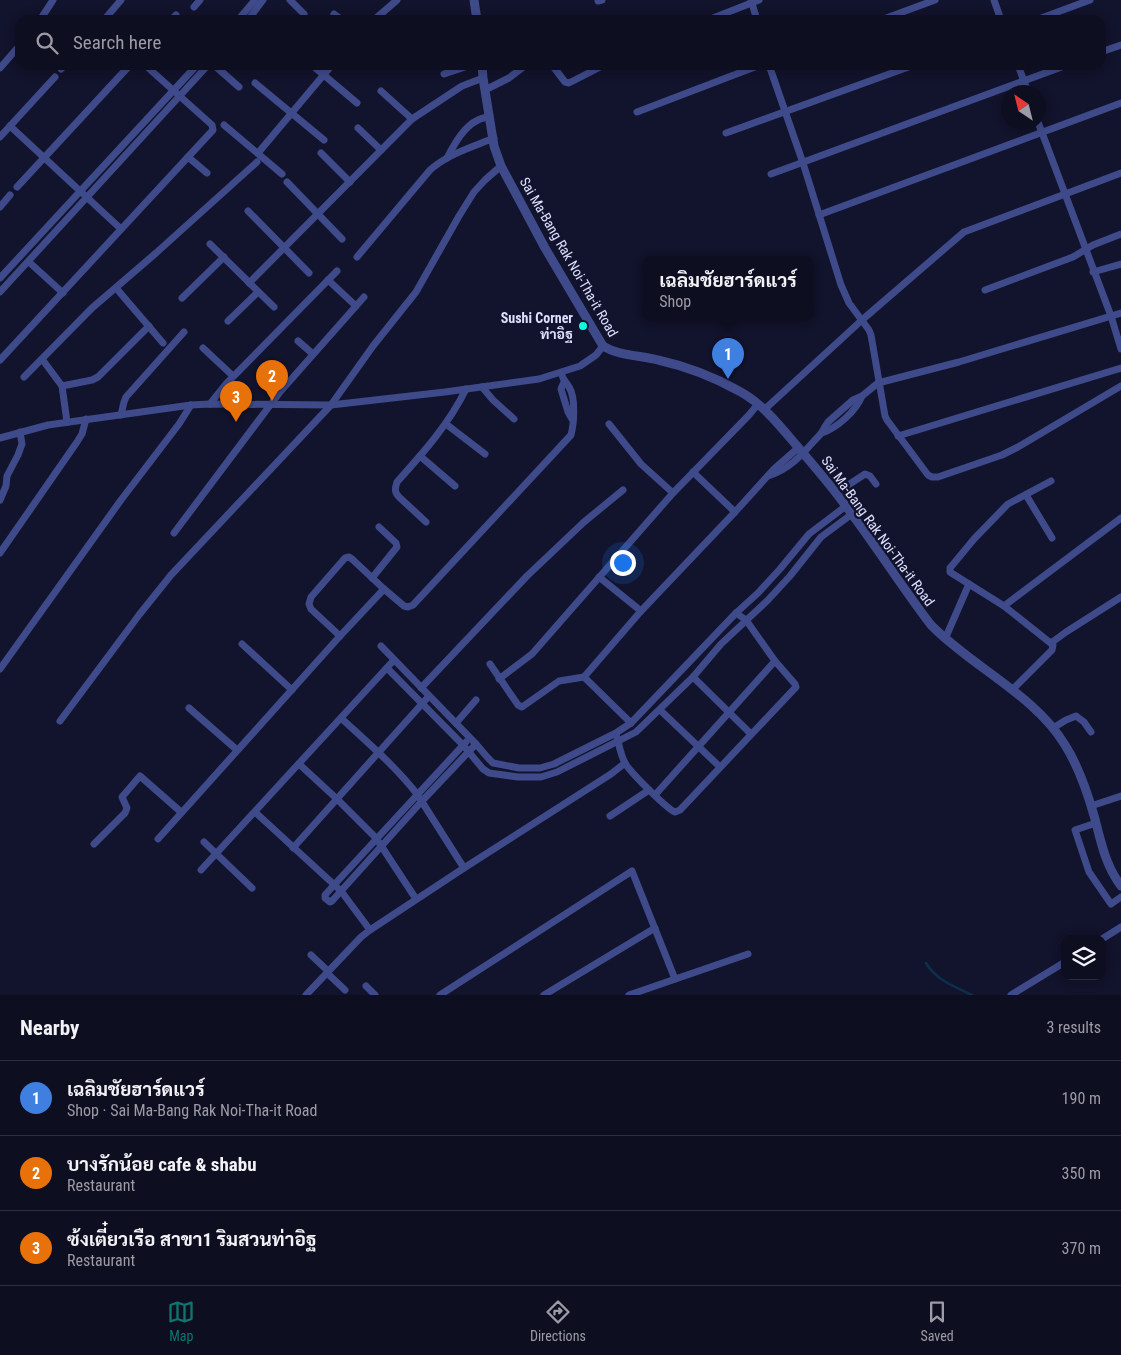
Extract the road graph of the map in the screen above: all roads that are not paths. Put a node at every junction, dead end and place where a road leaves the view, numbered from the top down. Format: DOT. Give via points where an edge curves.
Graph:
graph roads {
  1 [pos="53,0"];
  2 [pos="121,0"];
  3 [pos="200,0"];
  4 [pos="254,0"];
  5 [pos="263,0"];
  6 [pos="290,0"];
  7 [pos="397,0"];
  8 [pos="474,0"];
  9 [pos="935,0"];
  10 [pos="994,0"];
  11 [pos="1090,0"];
  12 [pos="754,1"];
  13 [pos="194,7"];
  14 [pos="304,14"];
  15 [pos="43,15"];
  16 [pos="108,15"];
  17 [pos="242,15"];
  18 [pos="252,15"];
  19 [pos="380,15"];
  20 [pos="476,15"];
  21 [pos="720,15"];
  22 [pos="756,15"];
  23 [pos="894,15"];
  24 [pos="999,15"];
  25 [pos="1050,15"];
  26 [pos="1121,45"];
  27 [pos="1106,50"];
  28 [pos="15,52"];
  29 [pos="0,68"];
  30 [pos="125,70"];
  31 [pos="150,70"];
  32 [pos="192,70"];
  33 [pos="203,70"];
  34 [pos="220,70"];
  35 [pos="318,70"];
  36 [pos="328,70"];
  37 [pos="456,70"];
  38 [pos="482,70"];
  39 [pos="519,70"];
  40 [pos="556,70"];
  41 [pos="595,70"];
  42 [pos="747,70"];
  43 [pos="771,70"];
  44 [pos="900,70"];
  45 [pos="1020,70"];
  46 [pos="1053,70"];
  47 [pos="444,74"];
  48 [pos="324,75"];
  49 [pos="55,77"];
  50 [pos="483,78"];
  51 [pos="1023,81"];
  52 [pos="255,83"];
  53 [pos="1025,85"];
  54 [pos="239,87"];
  55 [pos="173,90"];
  56 [pos="485,90"];
  57 [pos="381,91"];
  58 [pos="180,96"];
  59 [pos="357,103"];
  60 [pos="1121,103"];
  61 [pos="637,112"];
  62 [pos="785,112"];
  63 [pos="291,113"];
  64 [pos="489,116"];
  65 [pos="412,119"];
  66 [pos="224,125"];
  67 [pos="10,126"];
  68 [pos="358,128"];
  69 [pos="1042,132"];
  70 [pos="726,133"];
  71 [pos="0,137"];
  72 [pos="494,138"];
  73 [pos="324,140"];
  74 [pos="381,150"];
  75 [pos="258,153"];
  76 [pos="321,153"];
  77 [pos="188,157"];
  78 [pos="44,158"];
  79 [pos="447,158"];
  80 [pos="257,162"];
  81 [pos="803,162"];
  82 [pos="501,166"];
  83 [pos="207,173"];
  84 [pos="1121,173"];
  85 [pos="282,174"];
  86 [pos="771,174"];
  87 [pos="287,182"];
  88 [pos="350,182"];
  89 [pos="17,187"];
  90 [pos="80,192"];
  91 [pos="1065,193"];
  92 [pos="10,195"];
  93 [pos="87,198"];
  94 [pos="0,206"];
  95 [pos="248,211"];
  96 [pos="318,214"];
  97 [pos="819,215"];
  98 [pos="121,229"];
  99 [pos="1121,234"];
  100 [pos="342,239"];
  101 [pos="210,244"];
  102 [pos="284,249"];
  103 [pos="1086,250"];
  104 [pos="224,257"];
  105 [pos="357,257"];
  106 [pos="28,262"];
  107 [pos="1121,264"];
  108 [pos="337,271"];
  109 [pos="1094,272"];
  110 [pos="309,273"];
  111 [pos="0,278"];
  112 [pos="328,280"];
  113 [pos="249,283"];
  114 [pos="116,288"];
  115 [pos="985,290"];
  116 [pos="0,292"];
  117 [pos="258,292"];
  118 [pos="62,293"];
  119 [pos="364,297"];
  120 [pos="182,298"];
  121 [pos="356,306"];
  122 [pos="274,307"];
  123 [pos="1121,313"];
  124 [pos="1110,316"];
  125 [pos="862,320"];
  126 [pos="228,321"];
  127 [pos="148,326"];
  128 [pos="184,332"];
  129 [pos="298,341"];
  130 [pos="163,343"];
  131 [pos="603,346"];
  132 [pos="203,348"];
  133 [pos="1121,349"];
  134 [pos="313,354"];
  135 [pos="1,358"];
  136 [pos="42,359"];
  137 [pos="1121,368"];
  138 [pos="562,373"];
  139 [pos="233,376"];
  140 [pos="24,377"];
  141 [pos="878,383"];
  142 [pos="62,386"];
  143 [pos="1121,386"];
  144 [pos="482,387"];
  145 [pos="466,389"];
  146 [pos="210,404"];
  147 [pos="270,404"];
  148 [pos="331,404"];
  149 [pos="190,406"];
  150 [pos="761,407"];
  151 [pos="121,414"];
  152 [pos="86,419"];
  153 [pos="514,419"];
  154 [pos="67,422"];
  155 [pos="446,424"];
  156 [pos="609,424"];
  157 [pos="20,432"];
  158 [pos="898,436"];
  159 [pos="0,438"];
  160 [pos="801,451"];
  161 [pos="485,454"];
  162 [pos="420,456"];
  163 [pos="693,472"];
  164 [pos="1051,481"];
  165 [pos="876,484"];
  166 [pos="456,486"];
  167 [pos="623,490"];
  168 [pos="673,493"];
  169 [pos="836,493"];
  170 [pos="1026,495"];
  171 [pos="0,500"];
  172 [pos="846,506"];
  173 [pos="735,512"];
  174 [pos="852,514"];
  175 [pos="1121,518"];
  176 [pos="426,522"];
  177 [pos="379,527"];
  178 [pos="174,533"];
  179 [pos="1052,538"];
  180 [pos="0,553"];
  181 [pos="599,577"];
  182 [pos="372,578"];
  183 [pos="968,584"];
  184 [pos="384,589"];
  185 [pos="1121,597"];
  186 [pos="1004,606"];
  187 [pos="641,611"];
  188 [pos="736,613"];
  189 [pos="746,620"];
  190 [pos="340,636"];
  191 [pos="946,639"];
  192 [pos="1051,643"];
  193 [pos="242,644"];
  194 [pos="381,646"];
  195 [pos="394,660"];
  196 [pos="775,661"];
  197 [pos="490,664"];
  198 [pos="387,668"];
  199 [pos="0,669"];
  200 [pos="584,677"];
  201 [pos="693,677"];
  202 [pos="499,679"];
  203 [pos="421,688"];
  204 [pos="292,690"];
  205 [pos="1012,690"];
  206 [pos="429,696"];
  207 [pos="476,700"];
  208 [pos="422,704"];
  209 [pos="189,708"];
  210 [pos="660,710"];
  211 [pos="729,713"];
  212 [pos="341,718"];
  213 [pos="60,721"];
  214 [pos="456,723"];
  215 [pos="632,723"];
  216 [pos="1053,728"];
  217 [pos="616,732"];
  218 [pos="1092,732"];
  219 [pos="751,734"];
  220 [pos="470,738"];
  221 [pos="618,741"];
  222 [pos="476,744"];
  223 [pos="463,745"];
  224 [pos="699,746"];
  225 [pos="238,750"];
  226 [pos="469,751"];
  227 [pos="378,752"];
  228 [pos="625,763"];
  229 [pos="298,764"];
  230 [pos="720,767"];
  231 [pos="652,793"];
  232 [pos="417,794"];
  233 [pos="1121,796"];
  234 [pos="337,799"];
  235 [pos="422,801"];
  236 [pos="1091,806"];
  237 [pos="182,812"];
  238 [pos="255,812"];
  239 [pos="610,816"];
  240 [pos="1096,823"];
  241 [pos="376,838"];
  242 [pos="158,839"];
  243 [pos="204,842"];
  244 [pos="94,844"];
  245 [pos="381,846"];
  246 [pos="293,848"];
  247 [pos="217,853"];
  248 [pos="464,868"];
  249 [pos="202,870"];
  250 [pos="334,885"];
  251 [pos="1121,886"];
  252 [pos="252,888"];
  253 [pos="341,891"];
  254 [pos="1121,897"];
  255 [pos="416,899"];
  256 [pos="1121,927"];
  257 [pos="655,928"];
  258 [pos="370,930"];
  259 [pos="1106,936"];
  260 [pos="748,954"];
  261 [pos="311,955"];
  262 [pos="1061,964"];
  263 [pos="328,972"];
  264 [pos="675,979"];
  265 [pos="366,986"];
  266 [pos="344,990"];
  267 [pos="306,995"];
  268 [pos="375,995"];
  269 [pos="440,995"];
  270 [pos="544,995"];
  271 [pos="629,995"];
  272 [pos="1011,995"];
  1 -- 15 [label="street"];
  2 -- 16 [label="street"];
  3 -- 13 [label="street"];
  4 -- 17 [label="street"];
  5 -- 18 [label="street"];
  6 -- 14 [label="street"];
  7 -- 19 [label="street"];
  8 -- 20 [label="street"];
  9 -- 23 [label="street"];
  10 -- 24 [label="street"];
  11 -- 25 [label="street"];
  12 -- 21 [label="street"];
  12 -- 22 [label="street"];
  26 -- 27 [label="street"];
  28 -- 29 [label="street"];
  30 -- 78 [label="street"];
  31 -- 55 [label="street"];
  32 -- 55 [label="street"];
  33 -- 58 [label="street"];
  34 -- 54 [label="street"];
  35 -- 48 [label="street"];
  36 -- 48 [label="street"];
  37 -- 47 [label="street"];
  38 -- 50 [label="street, Sai Ma-Bang Rak Noi-Tha-it Road"];
  39 -- 56 [label="street"];
  40 -- 41 [label="street" via="565,82 570,83"];
  42 -- 61 [label="street"];
  43 -- 62 [label="street"];
  44 -- 62 [label="street"];
  45 -- 51 [label="street"];
  46 -- 51 [label="street"];
  48 -- 59 [label="street"];
  48 -- 63 [label="street"];
  49 -- 67 [label="street"];
  50 -- 56 [label="street, Sai Ma-Bang Rak Noi-Tha-it Road"];
  50 -- 65 [label="street" via="462,86"];
  51 -- 53 [label="street"];
  51 -- 81 [label="street"];
  52 -- 63 [label="street"];
  55 -- 58 [label="street"];
  55 -- 90 [label="street"];
  56 -- 64 [label="street, Sai Ma-Bang Rak Noi-Tha-it Road"];
  57 -- 65 [label="street"];
  58 -- 77 [label="street" via="213,127"];
  58 -- 93 [label="street"];
  60 -- 69 [label="street"];
  62 -- 70 [label="street"];
  62 -- 81 [label="street"];
  63 -- 73 [label="street"];
  63 -- 75 [label="street"];
  64 -- 72 [label="street, Sai Ma-Bang Rak Noi-Tha-it Road"];
  64 -- 79 [label="street" via="468,127"];
  65 -- 74 [label="street"];
  66 -- 75 [label="street"];
  67 -- 71 [label="street"];
  67 -- 78 [label="street"];
  68 -- 74 [label="street"];
  69 -- 91 [label="street"];
  69 -- 97 [label="street"];
  72 -- 79 [label="street"];
  72 -- 82 [label="street, Sai Ma-Bang Rak Noi-Tha-it Road"];
  74 -- 88 [label="street"];
  75 -- 85 [label="street"];
  76 -- 88 [label="street"];
  77 -- 83 [label="street"];
  77 -- 98 [label="street"];
  78 -- 89 [label="street"];
  78 -- 90 [label="street"];
  79 -- 105 [label="street" via="430,170"];
  80 -- 114 [label="street"];
  81 -- 86 [label="street"];
  81 -- 97 [label="street"];
  82 -- 131 [label="street, Sai Ma-Bang Rak Noi-Tha-it Road"];
  82 -- 148 [label="street" via="474,192 416,292"];
  84 -- 91 [label="street"];
  87 -- 96 [label="street"];
  88 -- 96 [label="street"];
  90 -- 93 [label="street"];
  90 -- 111 [label="street"];
  91 -- 103 [label="street"];
  91 -- 125 [label="street" via="964,232"];
  92 -- 94 [label="street"];
  93 -- 98 [label="street"];
  93 -- 106 [label="street"];
  95 -- 102 [label="street"];
  96 -- 100 [label="street"];
  96 -- 102 [label="street"];
  97 -- 125 [label="street" via="845,296"];
  98 -- 118 [label="street"];
  99 -- 103 [label="street"];
  101 -- 104 [label="street"];
  102 -- 110 [label="street"];
  102 -- 113 [label="street"];
  103 -- 109 [label="street"];
  103 -- 115 [label="street"];
  104 -- 113 [label="street"];
  104 -- 120 [label="street"];
  106 -- 116 [label="street"];
  106 -- 118 [label="street"];
  107 -- 109 [label="street"];
  108 -- 112 [label="street"];
  109 -- 124 [label="street"];
  112 -- 121 [label="street"];
  112 -- 139 [label="street"];
  113 -- 117 [label="street"];
  114 -- 127 [label="street"];
  114 -- 136 [label="street"];
  117 -- 122 [label="street"];
  117 -- 126 [label="street"];
  118 -- 135 [label="street"];
  119 -- 121 [label="street"];
  121 -- 134 [label="street"];
  123 -- 124 [label="street"];
  124 -- 133 [label="street"];
  124 -- 141 [label="street"];
  125 -- 141 [label="street" via="871,335"];
  125 -- 150 [label="street"];
  127 -- 130 [label="street"];
  127 -- 142 [label="street" via="98,376"];
  128 -- 151 [label="street" via="126,396"];
  129 -- 134 [label="street"];
  131 -- 138 [label="street" via="580,366"];
  131 -- 150 [label="street, Sai Ma-Bang Rak Noi-Tha-it Road" via="614,352 682,366 740,391"];
  132 -- 139 [label="street"];
  134 -- 147 [label="street"];
  136 -- 140 [label="street"];
  136 -- 142 [label="street"];
  137 -- 158 [label="street"];
  138 -- 144 [label="street"];
  138 -- 184 [label="street" via="575,410 571,435 413,605 404,606"];
  139 -- 146 [label="street"];
  141 -- 158 [label="street" via="884,416"];
  141 -- 160 [label="street" via="862,396 858,406"];
  142 -- 154 [label="street"];
  143 -- 158 [label="street" via="1002,455 938,477 928,475"];
  144 -- 145 [label="street"];
  144 -- 153 [label="street"];
  145 -- 148 [label="street"];
  145 -- 155 [label="street"];
  146 -- 147 [label="street"];
  146 -- 149 [label="street"];
  147 -- 148 [label="street"];
  147 -- 178 [label="street"];
  148 -- 213 [label="street" via="172,575"];
  149 -- 151 [label="street"];
  149 -- 199 [label="street"];
  150 -- 160 [label="street, Sai Ma-Bang Rak Noi-Tha-it Road"];
  150 -- 163 [label="street" via="749,415"];
  151 -- 152 [label="street"];
  152 -- 154 [label="street"];
  152 -- 180 [label="street" via="82,434"];
  154 -- 157 [label="street"];
  155 -- 161 [label="street"];
  155 -- 162 [label="street"];
  156 -- 168 [label="street" via="641,464"];
  157 -- 159 [label="street"];
  157 -- 171 [label="street" via="22,444"];
  160 -- 169 [label="street, Sai Ma-Bang Rak Noi-Tha-it Road"];
  160 -- 173 [label="street" via="773,470"];
  162 -- 166 [label="street"];
  162 -- 176 [label="street" via="395,488 399,497"];
  163 -- 168 [label="street"];
  163 -- 173 [label="street"];
  164 -- 170 [label="street"];
  165 -- 169 [label="street" via="865,474"];
  167 -- 203 [label="street" via="534,569"];
  168 -- 181 [label="street"];
  169 -- 172 [label="street, Sai Ma-Bang Rak Noi-Tha-it Road"];
  170 -- 179 [label="street"];
  170 -- 183 [label="street" via="1008,504 951,565 951,573"];
  172 -- 174 [label="street, Sai Ma-Bang Rak Noi-Tha-it Road"];
  172 -- 188 [label="street" via="809,534 775,575"];
  173 -- 187 [label="street"];
  174 -- 189 [label="street" via="821,537 774,594"];
  174 -- 191 [label="street, Sai Ma-Bang Rak Noi-Tha-it Road" via="921,613"];
  175 -- 186 [label="street"];
  177 -- 182 [label="street" via="396,542 397,547"];
  181 -- 187 [label="street"];
  181 -- 202 [label="street" via="532,654"];
  182 -- 184 [label="street"];
  182 -- 190 [label="street" via="352,558 345,558 311,597 311,609"];
  183 -- 186 [label="street"];
  183 -- 191 [label="street"];
  184 -- 190 [label="street"];
  185 -- 192 [label="street"];
  186 -- 192 [label="street"];
  187 -- 200 [label="street"];
  188 -- 189 [label="street"];
  188 -- 215 [label="street"];
  189 -- 196 [label="street"];
  189 -- 201 [label="street"];
  190 -- 204 [label="street"];
  191 -- 205 [label="street, Sai Ma-Bang Rak Noi-Tha-it Road"];
  192 -- 205 [label="street" via="1052,650"];
  193 -- 204 [label="street"];
  194 -- 195 [label="street"];
  195 -- 198 [label="street"];
  195 -- 203 [label="street"];
  196 -- 211 [label="street"];
  196 -- 219 [label="street" via="796,687"];
  197 -- 202 [label="street"];
  198 -- 208 [label="street"];
  198 -- 212 [label="street"];
  200 -- 202 [label="street" via="559,681 522,707"];
  200 -- 215 [label="street"];
  201 -- 210 [label="street"];
  201 -- 211 [label="street"];
  203 -- 206 [label="street"];
  204 -- 225 [label="street"];
  205 -- 216 [label="street, Sai Ma-Bang Rak Noi-Tha-it Road"];
  206 -- 208 [label="street"];
  206 -- 214 [label="street"];
  207 -- 214 [label="street"];
  208 -- 223 [label="street"];
  208 -- 227 [label="street"];
  209 -- 225 [label="street"];
  210 -- 221 [label="street" via="636,732"];
  210 -- 224 [label="street"];
  211 -- 219 [label="street"];
  211 -- 224 [label="street"];
  212 -- 227 [label="street"];
  212 -- 229 [label="street"];
  214 -- 220 [label="street"];
  215 -- 217 [label="street"];
  216 -- 218 [label="street" via="1076,716"];
  216 -- 236 [label="street, Sai Ma-Bang Rak Noi-Tha-it Road" via="1070,752"];
  217 -- 221 [label="street"];
  217 -- 222 [label="street" via="540,768 493,763"];
  219 -- 230 [label="street"];
  220 -- 222 [label="street"];
  220 -- 223 [label="street"];
  221 -- 226 [label="street" via="541,777 489,773"];
  221 -- 228 [label="street"];
  222 -- 226 [label="street"];
  223 -- 226 [label="street"];
  223 -- 232 [label="street"];
  224 -- 230 [label="street"];
  224 -- 231 [label="street"];
  225 -- 237 [label="street"];
  226 -- 235 [label="street"];
  227 -- 232 [label="street"];
  227 -- 234 [label="street"];
  228 -- 231 [label="street"];
  228 -- 248 [label="street"];
  229 -- 234 [label="street"];
  229 -- 238 [label="street"];
  230 -- 231 [label="street" via="675,812"];
  231 -- 239 [label="street"];
  232 -- 235 [label="street"];
  232 -- 241 [label="street"];
  233 -- 236 [label="street"];
  234 -- 241 [label="street"];
  234 -- 246 [label="street"];
  235 -- 245 [label="street"];
  235 -- 248 [label="street"];
  236 -- 240 [label="street, Sai Ma-Bang Rak Noi-Tha-it Road"];
  237 -- 242 [label="street"];
  237 -- 244 [label="street" via="140,776 122,797 126,813"];
  238 -- 246 [label="street"];
  238 -- 247 [label="street"];
  240 -- 251 [label="street, Sai Ma-Bang Rak Noi-Tha-it Road" via="1106,860"];
  240 -- 254 [label="street" via="1074,830 1089,872 1111,904"];
  241 -- 245 [label="street"];
  241 -- 250 [label="street"];
  243 -- 247 [label="street"];
  245 -- 253 [label="street"];
  245 -- 255 [label="street"];
  246 -- 250 [label="street"];
  247 -- 249 [label="street"];
  247 -- 252 [label="street"];
  248 -- 255 [label="street"];
  250 -- 253 [label="street"];
  250 -- 253 [label="street" via="325,898 332,901"];
  253 -- 258 [label="street"];
  255 -- 258 [label="street"];
  256 -- 259 [label="street"];
  257 -- 264 [label="street"];
  257 -- 269 [label="street" via="632,871"];
  257 -- 270 [label="street"];
  258 -- 263 [label="street"];
  260 -- 264 [label="street"];
  261 -- 263 [label="street"];
  262 -- 272 [label="street"];
  263 -- 266 [label="street"];
  263 -- 267 [label="street"];
  264 -- 271 [label="street"];
  265 -- 268 [label="street"];
}
